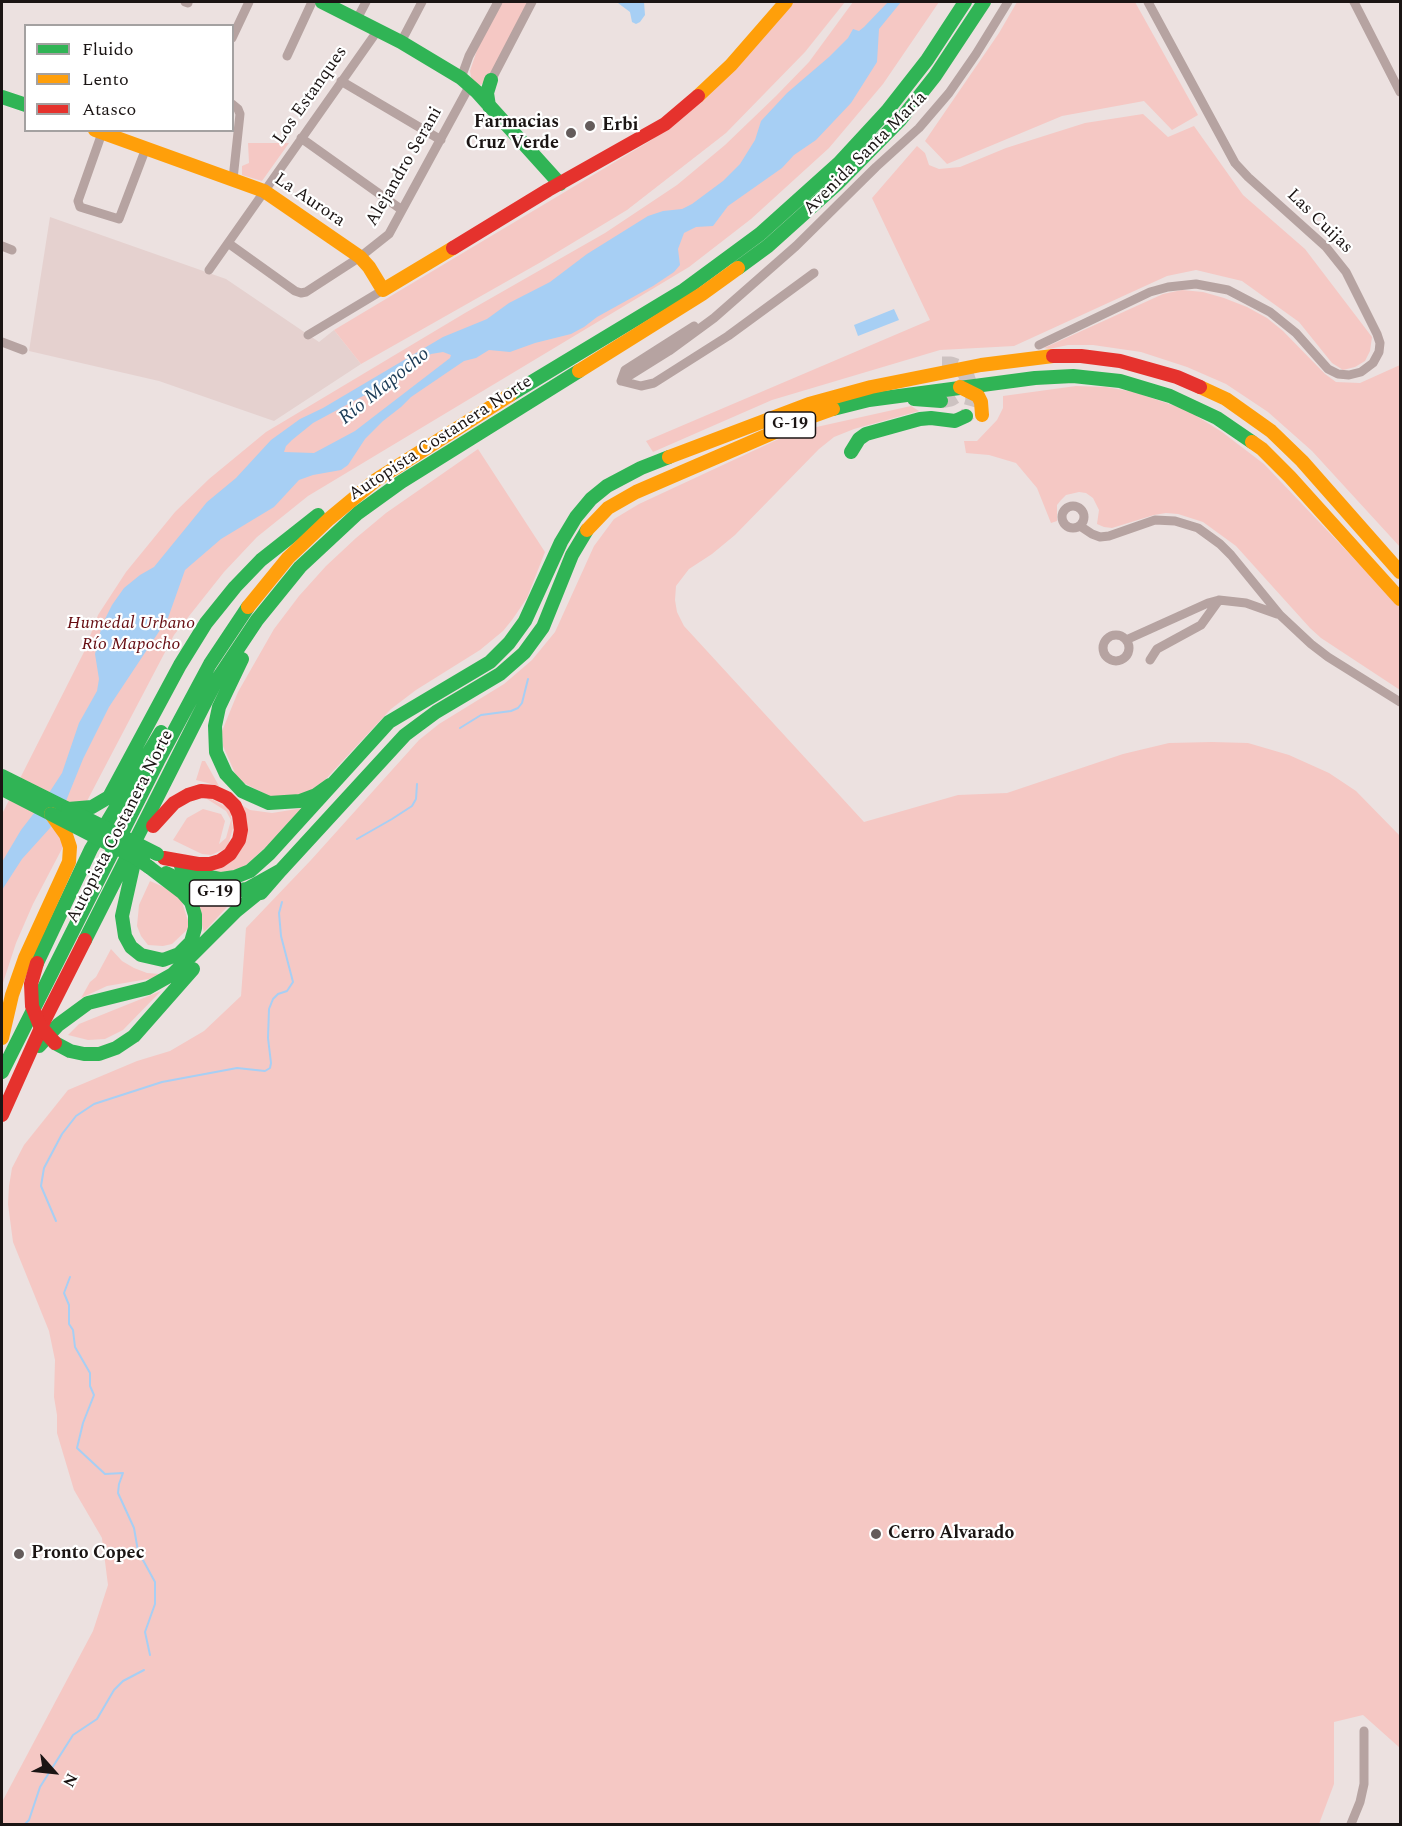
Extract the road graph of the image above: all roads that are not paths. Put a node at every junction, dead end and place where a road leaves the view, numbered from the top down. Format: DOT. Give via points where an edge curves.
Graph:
graph roads {
  1 [pos="249,2"];
  2 [pos="312,2"];
  3 [pos="322,2"];
  4 [pos="366,2"];
  5 [pos="422,2"];
  6 [pos="498,2"];
  7 [pos="532,2"];
  8 [pos="786,2"];
  9 [pos="965,2"];
  10 [pos="984,2"];
  11 [pos="1008,2"];
  12 [pos="1148,2"];
  13 [pos="1354,2"];
  14 [pos="357,19"];
  15 [pos="378,30"];
  16 [pos="234,34"];
  17 [pos="401,42"];
  18 [pos="286,56"];
  19 [pos="491,80"];
  20 [pos="341,81"];
  21 [pos="468,83"];
  22 [pos="1401,92"];
  23 [pos="2,97"];
  24 [pos="24,104"];
  25 [pos="234,105"];
  26 [pos="489,106"];
  27 [pos="99,132"];
  28 [pos="301,138"];
  29 [pos="441,140"];
  30 [pos="146,148"];
  31 [pos="233,178"];
  32 [pos="560,184"];
  33 [pos="264,191"];
  34 [pos="402,210"];
  35 [pos="228,243"];
  36 [pos="2,246"];
  37 [pos="12,250"];
  38 [pos="360,257"];
  39 [pos="209,270"];
  40 [pos="814,273"];
  41 [pos="383,290"];
  42 [pos="308,334"];
  43 [pos="2,342"];
  44 [pos="1039,345"];
  45 [pos="23,350"];
  46 [pos="942,364"];
  47 [pos="998,382"];
  48 [pos="960,387"];
  49 [pos="896,389"];
  50 [pos="941,401"];
  51 [pos="966,416"];
  52 [pos="851,452"];
  53 [pos="376,480"];
  54 [pos="1080,526"];
  55 [pos="288,558"];
  56 [pos="1401,572"];
  57 [pos="274,597"];
  58 [pos="1401,599"];
  59 [pos="1219,600"];
  60 [pos="1280,615"];
  61 [pos="1126,639"];
  62 [pos="232,656"];
  63 [pos="1150,660"];
  64 [pos="1401,702"];
  65 [pos="2,776"];
  66 [pos="330,785"];
  67 [pos="2,789"];
  68 [pos="68,809"];
  69 [pos="51,814"];
  70 [pos="153,826"];
  71 [pos="106,835"];
  72 [pos="155,861"];
  73 [pos="134,862"];
  74 [pos="281,870"];
  75 [pos="268,885"];
  76 [pos="44,1021"];
  77 [pos="2,1038"];
  78 [pos="23,1066"];
  79 [pos="2,1072"];
  80 [pos="2,1115"];
  81 [pos="1364,1731"];
  82 [pos="1351,1824"];
  1 -- 16 [label="street"];
  2 -- 18 [label="street"];
  3 -- 14 [label="main road"];
  4 -- 14 [label="street"];
  5 -- 17 [label="street"];
  6 -- 21 [label="street, Alejandro Serani" via="469,56"];
  7 -- 19 [label="street"];
  8 -- 32 [label="main road" via="731,65 680,112 646,136"];
  9 -- 53 [label="main road, Autopista Costanera Norte" via="887,111 839,163 760,234 684,290"];
  10 -- 57 [label="main road, Autopista Costanera Norte" via="901,119 768,246 702,294 383,494 316,551"];
  11 -- 40 [label="street, Avenida Santa María" via="930,117 750,286 622,372 621,381 641,386 654,383 728,336"];
  12 -- 44 [label="street, Las Cuijas" via="1235,163 1326,247 1346,272 1377,334 1379,352 1361,372 1338,374 1328,369 1296,333 1270,312 1228,290 1196,284 1135,297"];
  13 -- 22 [label="street"];
  14 -- 15 [label="main road"];
  15 -- 17 [label="main road"];
  15 -- 20 [label="street, Los Estanques"];
  17 -- 21 [label="main road"];
  19 -- 21 [label="street" via="482,86"];
  19 -- 26 [label="main road"];
  20 -- 28 [label="street, Los Estanques"];
  20 -- 29 [label="street"];
  21 -- 26 [label="main road"];
  21 -- 29 [label="street, Alejandro Serani"];
  23 -- 24 [label="main road"];
  25 -- 31 [label="street" via="240,114"];
  26 -- 32 [label="main road"];
  27 -- 30 [label="main road, La Aurora"];
  27 -- 30 [label="street" via="78,201 80,207 119,219"];
  28 -- 33 [label="street, Los Estanques"];
  28 -- 34 [label="street"];
  29 -- 34 [label="street, Alejandro Serani"];
  30 -- 31 [label="main road, La Aurora"];
  31 -- 33 [label="main road, La Aurora"];
  32 -- 41 [label="main road"];
  33 -- 35 [label="street, Los Estanques"];
  33 -- 38 [label="main road, La Aurora"];
  34 -- 38 [label="street, Alejandro Serani" via="385,238"];
  35 -- 38 [label="street, Alejandro Serani" via="301,293"];
  35 -- 39 [label="street, Los Estanques"];
  36 -- 37 [label="street"];
  38 -- 41 [label="main road, La Aurora"];
  41 -- 42 [label="street"];
  43 -- 45 [label="street"];
  46 -- 49 [label="main road" via="918,371"];
  47 -- 48 [label="main road, G-19"];
  47 -- 48 [label="main road" via="982,415 980,398"];
  47 -- 58 [label="main road, G-19" via="1073,376 1120,381 1170,396 1217,418 1248,439 1290,477"];
  48 -- 49 [label="main road, G-19"];
  49 -- 50 [label="main road" via="924,401"];
  49 -- 56 [label="main road, G-19" via="1016,359 1065,356 1120,361 1159,370 1226,399 1271,431"];
  49 -- 66 [label="main road, G-19" via="809,404 641,468 607,486 568,528 530,612 502,651 479,670 400,714 375,735"];
  49 -- 74 [label="main road, G-19" via="805,419 636,492 608,508 585,531 543,627 524,653 500,674 405,735"];
  51 -- 52 [label="main road" via="955,421 920,419 866,434"];
  53 -- 55 [label="main road, Autopista Costanera Norte"];
  53 -- 68 [label="main road" via="287,538 235,587 188,651 114,789 92,807"];
  54 -- 60 [label="street" via="1100,537 1155,520 1198,528 1231,555"];
  55 -- 75 [label="main road, bridge" via="250,588 219,629 99,834 37,963 31,984 32,1006 40,1026 55,1043 70,1051 91,1055 124,1044"];
  55 -- 79 [label="main road, Autopista Costanera Norte" via="246,609 210,664"];
  57 -- 62 [label="main road, Autopista Costanera Norte"];
  57 -- 66 [label="main road" via="219,707 216,752 230,780 262,801 300,801"];
  59 -- 60 [label="street" via="1245,603"];
  59 -- 61 [label="street"];
  59 -- 63 [label="street" via="1201,625 1157,649"];
  60 -- 64 [label="street" via="1328,657"];
  62 -- 70 [label="main road"];
  62 -- 76 [label="main road, Autopista Costanera Norte" via="196,719"];
  65 -- 68 [label="main road"];
  66 -- 72 [label="main road, G-19" via="250,871 229,879"];
  67 -- 69 [label="main road"];
  68 -- 71 [label="main road, bridge"];
  69 -- 71 [label="main road, bridge"];
  69 -- 77 [label="main road" via="62,828 70,851 68,867 18,976"];
  70 -- 72 [label="main road" via="174,803 201,791 227,798 239,815 241,830 234,850 225,858 205,865"];
  70 -- 73 [label="main road"];
  71 -- 72 [label="main road, G-19, bridge"];
  71 -- 73 [label="main road, bridge"];
  72 -- 73 [label="main road, bridge"];
  72 -- 73 [label="main road" via="191,902 195,915 191,942 179,954 163,960 147,958 136,951 123,929 122,916"];
  72 -- 74 [label="main road, G-19" via="200,889 221,893 247,889"];
  73 -- 76 [label="main road" via="84,962"];
  74 -- 75 [label="main road"];
  75 -- 78 [label="main road" via="173,974 148,987 80,1008 54,1030"];
  76 -- 78 [label="main road, Autopista Costanera Norte"];
  78 -- 80 [label="main road, Autopista Costanera Norte"];
  81 -- 82 [label="street" via="1364,1784"];
}
